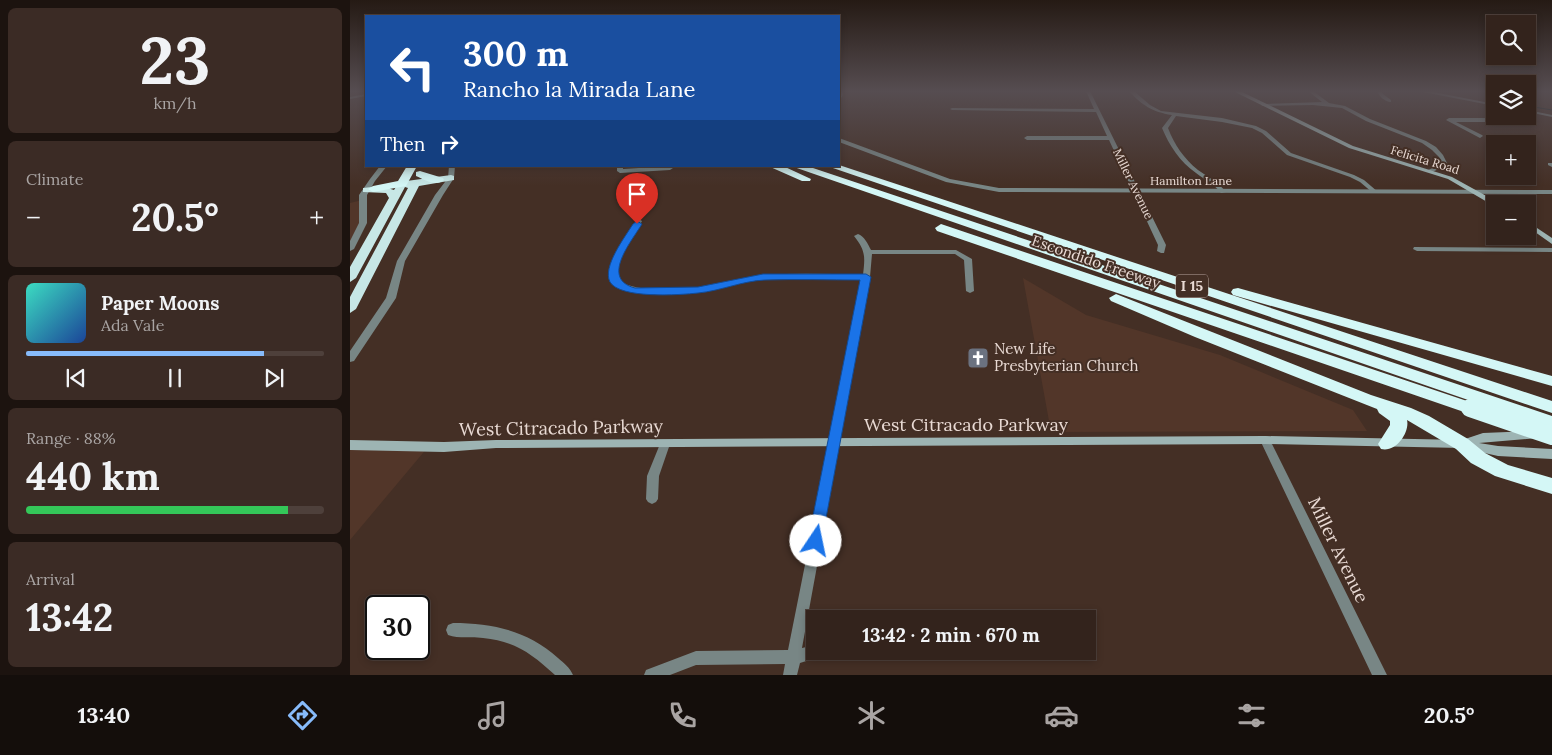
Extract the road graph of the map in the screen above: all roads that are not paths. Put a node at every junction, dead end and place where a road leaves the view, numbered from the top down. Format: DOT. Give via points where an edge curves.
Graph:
graph roads {
  1 [pos="1104,122"];
  2 [pos="1169,122"];
  3 [pos="1233,122"];
  4 [pos="1300,122"];
  5 [pos="1374,122"];
  6 [pos="1454,122"];
  7 [pos="1480,136"];
  8 [pos="1027,138"];
  9 [pos="1111,138"];
  10 [pos="840,140"];
  11 [pos="383,167"];
  12 [pos="411,167"];
  13 [pos="452,167"];
  14 [pos="620,167"];
  15 [pos="776,167"];
  16 [pos="799,167"];
  17 [pos="820,167"];
  18 [pos="835,167"];
  19 [pos="670,168"];
  20 [pos="1430,171"];
  21 [pos="419,177"];
  22 [pos="451,178"];
  23 [pos="436,180"];
  24 [pos="402,185"];
  25 [pos="370,190"];
  26 [pos="1138,192"];
  27 [pos="1223,192"];
  28 [pos="1375,192"];
  29 [pos="1479,192"];
  30 [pos="1552,192"];
  31 [pos="1486,197"];
  32 [pos="394,198"];
  33 [pos="639,221"];
  34 [pos="1536,230"];
  35 [pos="858,236"];
  36 [pos="1552,242"];
  37 [pos="350,249"];
  38 [pos="1416,249"];
  39 [pos="1161,250"];
  40 [pos="1552,250"];
  41 [pos="869,252"];
  42 [pos="1033,260"];
  43 [pos="1136,267"];
  44 [pos="866,277"];
  45 [pos="350,278"];
  46 [pos="970,291"];
  47 [pos="1204,298"];
  48 [pos="350,309"];
  49 [pos="1286,318"];
  50 [pos="350,359"];
  51 [pos="1552,381"];
  52 [pos="1365,399"];
  53 [pos="1551,415"];
  54 [pos="1552,436"];
  55 [pos="1265,440"];
  56 [pos="834,443"];
  57 [pos="665,444"];
  58 [pos="1387,444"];
  59 [pos="1462,444"];
  60 [pos="350,445"];
  61 [pos="1552,454"];
  62 [pos="1552,486"];
  63 [pos="652,498"];
  64 [pos="453,630"];
  65 [pos="806,654"];
  66 [pos="794,658"];
  67 [pos="566,675"];
  68 [pos="651,675"];
  69 [pos="790,675"];
  70 [pos="1380,675"];
  1 -- 9 [label="street, Miller Avenue"];
  2 -- 27 [label="street" via="1165,128 1168,136 1187,163 1215,181"];
  3 -- 28 [label="street" via="1254,127 1289,154 1352,176"];
  4 -- 20 [label="main road, Felicita Road" via="1351,147"];
  5 -- 20 [label="street" via="1417,138 1438,152 1445,165"];
  6 -- 7 [label="street"];
  8 -- 9 [label="street"];
  9 -- 26 [label="street, Miller Avenue"];
  10 -- 26 [label="street, Hamilton Lane" via="933,177 974,187 1019,191"];
  11 -- 25 [label="street"];
  12 -- 24 [label="highway"];
  13 -- 22 [label="street"];
  14 -- 19 [label="street" via="620,171"];
  15 -- 42 [label="highway, Escondido Freeway / I 15"];
  16 -- 53 [label="highway" via="1529,415"];
  17 -- 47 [label="highway"];
  18 -- 43 [label="highway, Escondido Freeway / I 15"];
  20 -- 29 [label="main road, Felicita Road"];
  21 -- 23 [label="highway"];
  21 -- 24 [label="highway"];
  21 -- 48 [label="highway"];
  22 -- 23 [label="highway"];
  22 -- 50 [label="street" via="402,260 391,298"];
  24 -- 25 [label="highway"];
  24 -- 32 [label="highway"];
  25 -- 32 [label="highway" via="390,191"];
  25 -- 37 [label="street" via="362,200 363,223"];
  26 -- 27 [label="street, Hamilton Lane"];
  26 -- 39 [label="street, Miller Avenue" via="1162,245"];
  27 -- 28 [label="street, Hamilton Lane"];
  28 -- 29 [label="street, Hamilton Lane"];
  29 -- 30 [label="street, Hamilton Lane"];
  29 -- 31 [label="main road, Felicita Road"];
  32 -- 45 [label="highway"];
  33 -- 44 [label="street" via="614,265 616,282 624,288 637,291 698,290 763,277"];
  34 -- 36 [label="main road"];
  35 -- 41 [label="street"];
  38 -- 40 [label="street"];
  41 -- 44 [label="street"];
  41 -- 46 [label="street" via="956,252 968,259"];
  42 -- 52 [label="highway" via="1200,334"];
  42 -- 54 [label="highway, Escondido Freeway / I 15, bridge"];
  43 -- 49 [label="highway, Escondido Freeway / I 15"];
  43 -- 51 [label="highway" via="1162,270"];
  44 -- 56 [label="street"];
  47 -- 49 [label="highway"];
  47 -- 53 [label="highway"];
  49 -- 53 [label="highway, Escondido Freeway / I 15"];
  52 -- 58 [label="highway" via="1390,412 1399,421 1398,430"];
  52 -- 59 [label="highway" via="1423,420"];
  54 -- 59 [label="main road, West Citracado Parkway" via="1483,437"];
  55 -- 56 [label="main road, West Citracado Parkway"];
  55 -- 58 [label="main road, West Citracado Parkway"];
  55 -- 70 [label="street, Miller Avenue"];
  56 -- 57 [label="main road, West Citracado Parkway"];
  56 -- 66 [label="street"];
  57 -- 60 [label="main road, West Citracado Parkway"];
  57 -- 63 [label="street" via="653,476"];
  58 -- 59 [label="main road, West Citracado Parkway"];
  59 -- 61 [label="main road, West Citracado Parkway" via="1498,451"];
  59 -- 62 [label="highway" via="1478,458 1502,471"];
  64 -- 67 [label="street" via="498,633 530,646"];
  65 -- 66 [label="street"];
  66 -- 68 [label="street" via="696,658"];
  66 -- 69 [label="street"];
}
